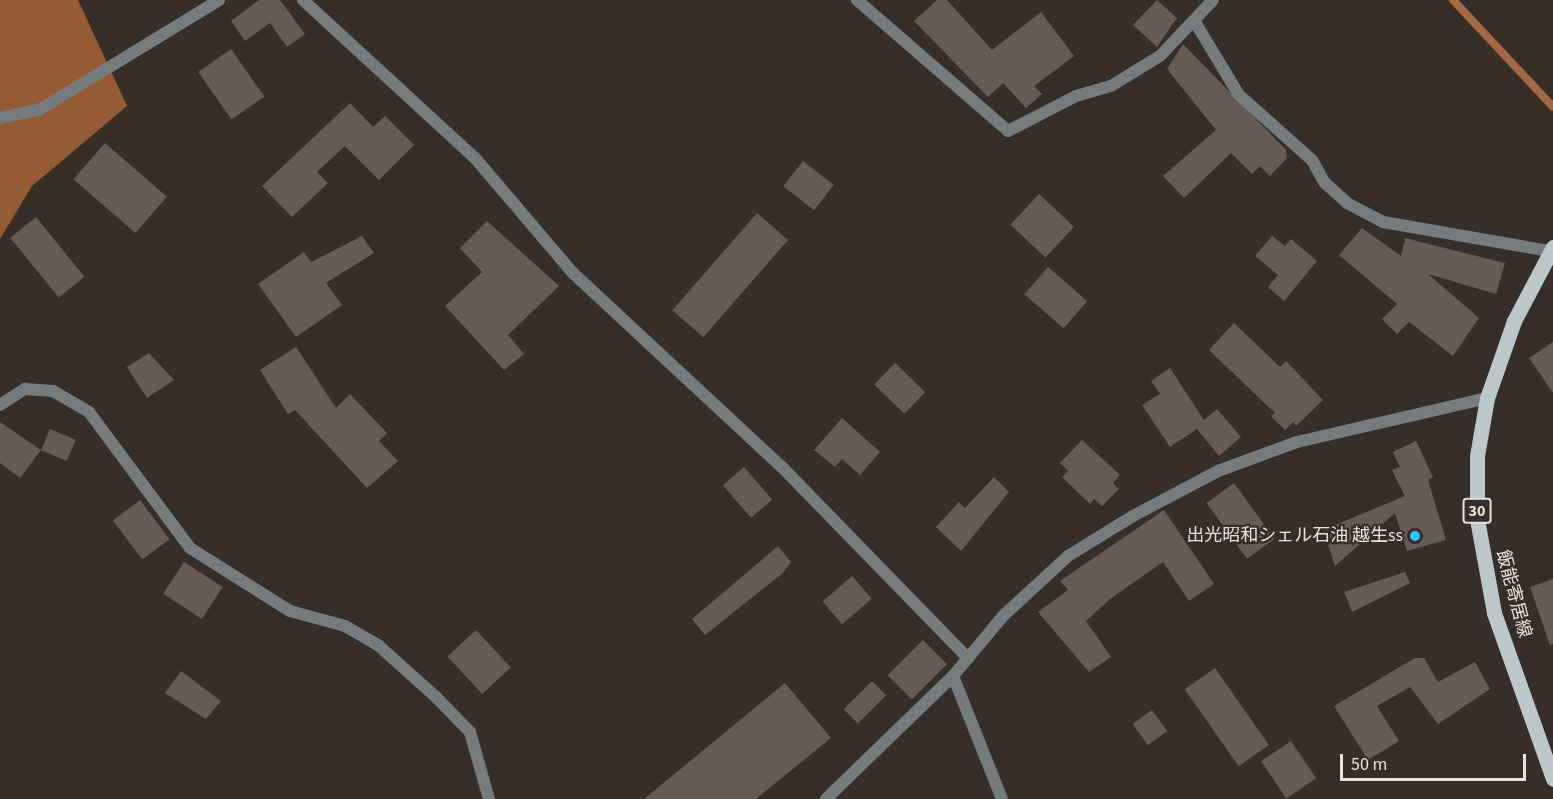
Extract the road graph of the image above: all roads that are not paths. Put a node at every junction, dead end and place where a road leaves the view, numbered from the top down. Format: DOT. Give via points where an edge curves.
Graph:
graph roads {
  1 [pos="219,0"];
  2 [pos="303,0"];
  3 [pos="857,0"];
  4 [pos="1213,0"];
  5 [pos="1195,22"];
  6 [pos="0,118"];
  7 [pos="1552,249"];
  8 [pos="1487,398"];
  9 [pos="0,405"];
  10 [pos="968,658"];
  11 [pos="953,676"];
  12 [pos="1553,779"];
  13 [pos="489,799"];
  14 [pos="826,799"];
  15 [pos="1002,799"];
  1 -- 6 [label="street" via="39,110"];
  2 -- 10 [label="street" via="475,158 573,273 782,467"];
  3 -- 5 [label="street" via="1008,131 1076,96 1111,86 1160,56"];
  4 -- 5 [label="street"];
  5 -- 7 [label="street" via="1239,95 1312,160 1325,183 1347,202 1383,222"];
  7 -- 8 [label="main road, 飯能寄居線 / 30" via="1514,321"];
  8 -- 10 [label="street" via="1297,442 1218,471 1068,556 1003,616"];
  8 -- 12 [label="main road, 飯能寄居線 / 30" via="1477,456 1481,556 1494,613"];
  9 -- 13 [label="street" via="25,389 53,391 89,412 189,548 290,611 345,627 379,646 436,697 470,732"];
  10 -- 11 [label="street"];
  11 -- 14 [label="street"];
  11 -- 15 [label="street"];
}
